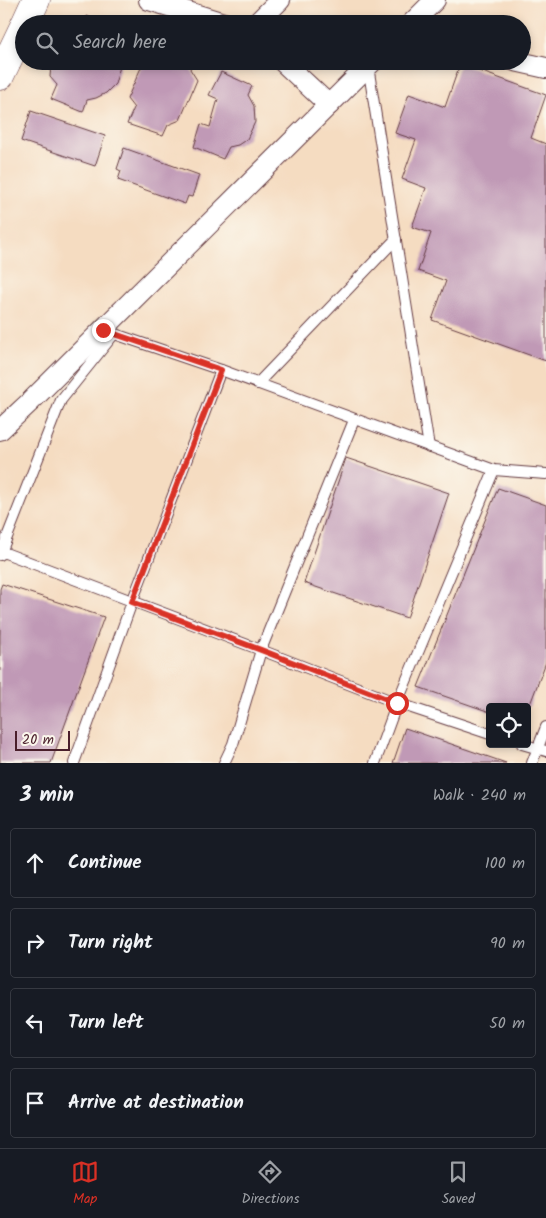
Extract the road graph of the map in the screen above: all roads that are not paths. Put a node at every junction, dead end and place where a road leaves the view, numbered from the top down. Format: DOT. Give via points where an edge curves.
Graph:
graph roads {
  1 [pos="36,0"];
  2 [pos="149,0"];
  3 [pos="280,0"];
  4 [pos="435,0"];
  5 [pos="29,15"];
  6 [pos="198,15"];
  7 [pos="265,15"];
  8 [pos="420,15"];
  9 [pos="15,44"];
  10 [pos="531,65"];
  11 [pos="546,68"];
  12 [pos="292,70"];
  13 [pos="365,70"];
  14 [pos="372,70"];
  15 [pos="0,76"];
  16 [pos="329,105"];
  17 [pos="396,239"];
  18 [pos="108,332"];
  19 [pos="221,370"];
  20 [pos="256,384"];
  21 [pos="354,420"];
  22 [pos="0,430"];
  23 [pos="429,447"];
  24 [pos="494,470"];
  25 [pos="546,474"];
  26 [pos="0,553"];
  27 [pos="132,602"];
  28 [pos="261,650"];
  29 [pos="397,703"];
  30 [pos="546,727"];
  31 [pos="486,733"];
  32 [pos="542,750"];
  33 [pos="74,763"];
  34 [pos="224,763"];
  35 [pos="375,763"];
  36 [pos="532,763"];
  1 -- 5 [label="street"];
  2 -- 6 [label="street"];
  3 -- 7 [label="street"];
  4 -- 8 [label="street"];
  9 -- 15 [label="street"];
  10 -- 11 [label="street"];
  12 -- 16 [label="street"];
  13 -- 16 [label="street"];
  14 -- 17 [label="lane"];
  16 -- 18 [label="street"];
  17 -- 20 [label="lane"];
  17 -- 23 [label="lane"];
  18 -- 19 [label="lane"];
  18 -- 22 [label="street"];
  18 -- 26 [label="lane" via="61,400"];
  19 -- 20 [label="lane"];
  19 -- 27 [label="lane"];
  20 -- 21 [label="lane"];
  21 -- 23 [label="lane"];
  21 -- 28 [label="lane"];
  23 -- 24 [label="lane"];
  24 -- 25 [label="lane"];
  24 -- 29 [label="lane"];
  26 -- 27 [label="lane"];
  27 -- 28 [label="lane"];
  27 -- 33 [label="lane"];
  28 -- 29 [label="lane"];
  28 -- 34 [label="lane" via="233,744"];
  29 -- 31 [label="lane"];
  29 -- 35 [label="lane"];
  30 -- 32 [label="lane"];
  32 -- 36 [label="lane"];
}
